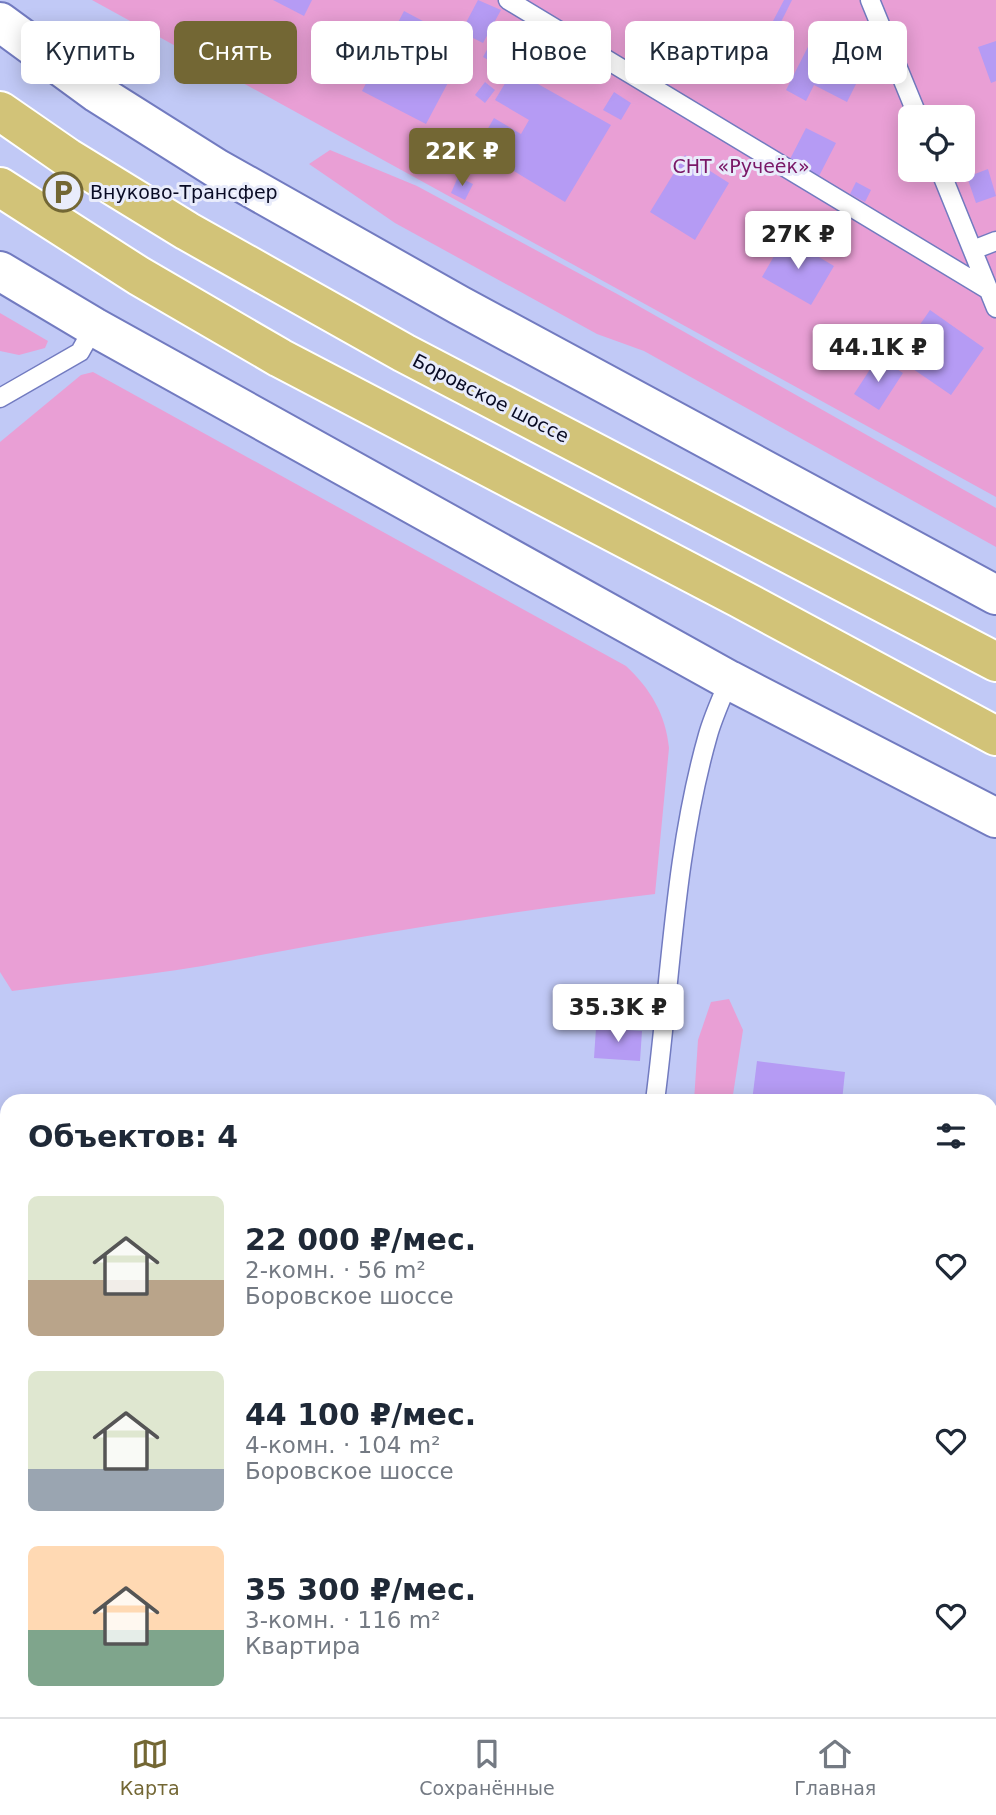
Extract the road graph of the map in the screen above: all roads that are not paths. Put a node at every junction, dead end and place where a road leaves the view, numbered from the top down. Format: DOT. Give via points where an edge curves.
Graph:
graph roads {
  1 [pos="508,0"];
  2 [pos="870,0"];
  3 [pos="0,22"];
  4 [pos="913,105"];
  5 [pos="0,111"];
  6 [pos="945,182"];
  7 [pos="0,187"];
  8 [pos="996,241"];
  9 [pos="973,250"];
  10 [pos="0,271"];
  11 [pos="987,289"];
  12 [pos="996,309"];
  13 [pos="94,327"];
  14 [pos="0,398"];
  15 [pos="996,596"];
  16 [pos="996,662"];
  17 [pos="729,680"];
  18 [pos="996,736"];
  19 [pos="996,818"];
  20 [pos="656,1094"];
  1 -- 11 [label="lane"];
  2 -- 4 [label="lane"];
  3 -- 15 [label="main road" via="97,93 216,168"];
  5 -- 16 [label="main road, Боровское шоссе" via="206,243 404,353"];
  6 -- 9 [label="lane"];
  7 -- 18 [label="main road" via="139,276 280,358"];
  8 -- 9 [label="lane"];
  9 -- 11 [label="lane"];
  10 -- 13 [label="main road"];
  11 -- 12 [label="lane"];
  13 -- 14 [label="lane" via="80,352"];
  13 -- 17 [label="main road"];
  17 -- 19 [label="main road"];
  17 -- 20 [label="lane" via="708,734 690,817"];
}
